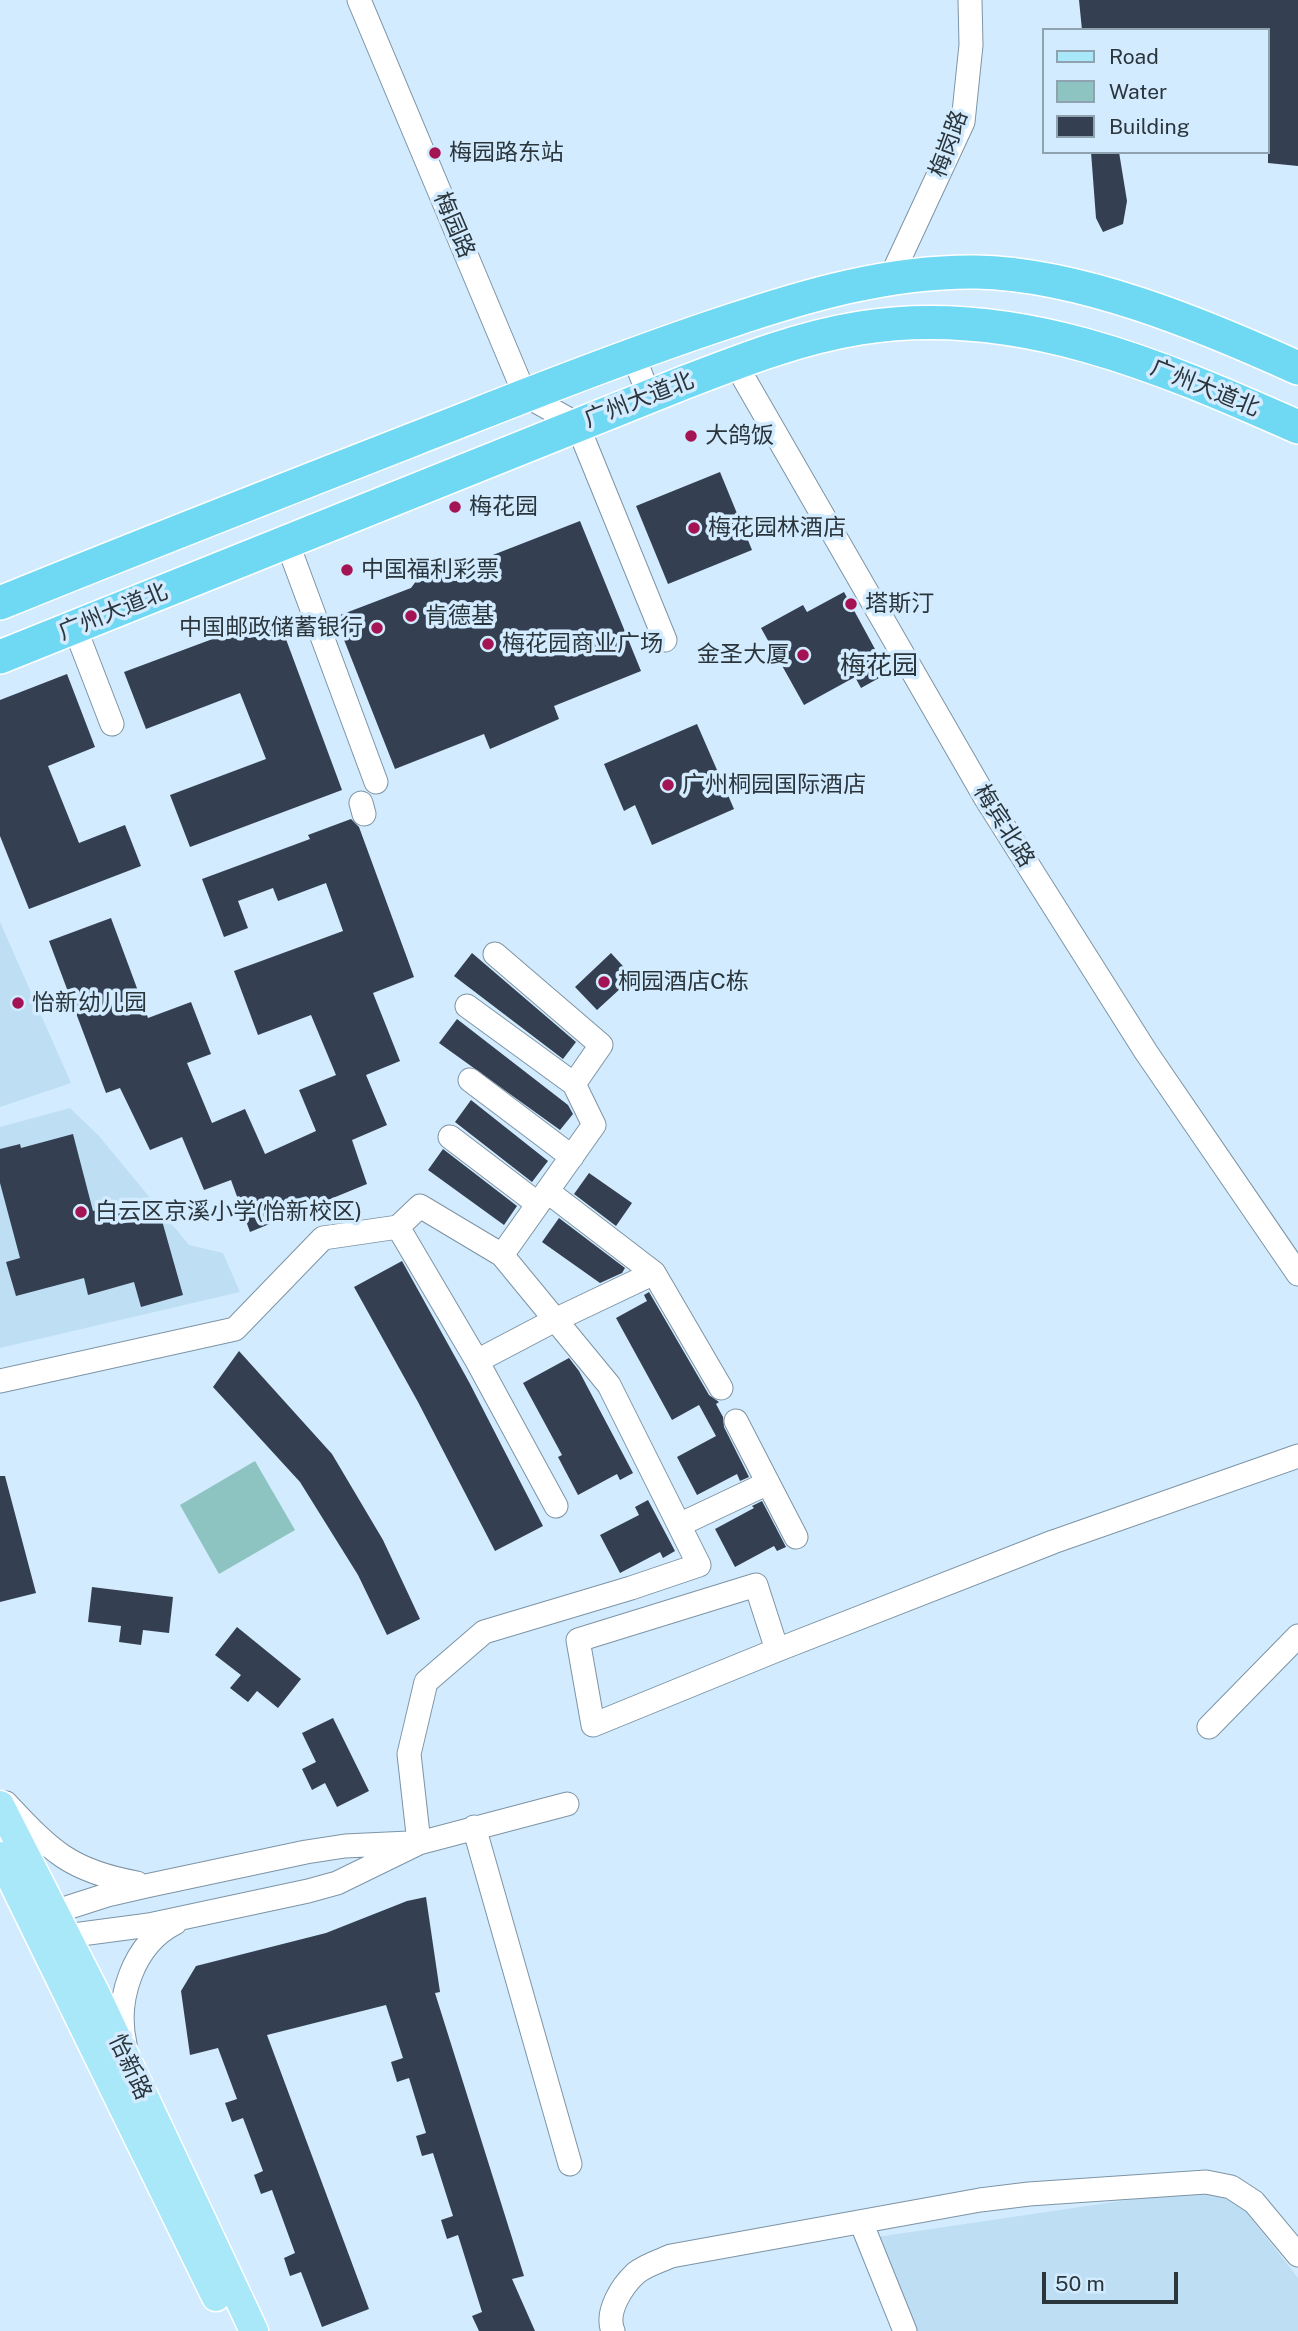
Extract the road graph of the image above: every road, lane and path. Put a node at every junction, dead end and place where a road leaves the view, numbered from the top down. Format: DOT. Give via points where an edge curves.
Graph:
graph roads {
  1 [pos="359,0"];
  2 [pos="970,0"];
  3 [pos="890,279"];
  4 [pos="633,354"];
  5 [pos="735,363"];
  6 [pos="1298,368"];
  7 [pos="525,395"];
  8 [pos="649,396"];
  9 [pos="577,424"];
  10 [pos="1298,427"];
  11 [pos="287,542"];
  12 [pos="0,603"];
  13 [pos="75,628"];
  14 [pos="665,640"];
  15 [pos="0,657"];
  16 [pos="112,724"];
  17 [pos="376,782"];
  18 [pos="495,954"];
  19 [pos="467,1006"];
  20 [pos="470,1080"];
  21 [pos="574,1084"];
  22 [pos="450,1137"];
  23 [pos="572,1157"];
  24 [pos="543,1198"];
  25 [pos="398,1227"];
  26 [pos="502,1255"];
  27 [pos="654,1273"];
  28 [pos="1298,1274"];
  29 [pos="555,1320"];
  30 [pos="477,1361"];
  31 [pos="0,1381"];
  32 [pos="721,1388"];
  33 [pos="736,1421"];
  34 [pos="1298,1456"];
  35 [pos="768,1483"];
  36 [pos="556,1506"];
  37 [pos="679,1525"];
  38 [pos="796,1537"];
  39 [pos="1297,1641"];
  40 [pos="777,1650"];
  41 [pos="1209,1727"];
  42 [pos="0,1797"];
  43 [pos="567,1804"];
  44 [pos="0,1805"];
  45 [pos="474,1827"];
  46 [pos="419,1843"];
  47 [pos="0,1856"];
  48 [pos="150,1885"];
  49 [pos="186,1917"];
  50 [pos="52,1927"];
  51 [pos="85,2000"];
  52 [pos="132,2071"];
  53 [pos="570,2164"];
  54 [pos="861,2222"];
  55 [pos="1298,2255"];
  56 [pos="233,2331"];
  57 [pos="254,2331"];
  58 [pos="613,2331"];
  59 [pos="905,2331"];
  1 -- 7 [label="street, 梅园路"];
  2 -- 3 [label="street, 梅岗路" via="971,45 963,122"];
  3 -- 4 [label="highway, 广州大道北" via="795,299"];
  3 -- 6 [label="highway, 广州大道北" via="975,272 1065,285 1161,313"];
  4 -- 7 [label="highway, 广州大道北"];
  4 -- 8 [label="street"];
  5 -- 8 [label="highway, 广州大道北"];
  5 -- 10 [label="highway, 广州大道北" via="860,328 950,323 1013,328 1150,365"];
  5 -- 28 [label="street, 梅宾北路" via="985,797 1146,1052"];
  7 -- 9 [label="street"];
  7 -- 12 [label="highway, 广州大道北"];
  8 -- 9 [label="highway, 广州大道北"];
  9 -- 11 [label="highway, 广州大道北"];
  9 -- 14 [label="street"];
  11 -- 13 [label="highway, 广州大道北"];
  11 -- 17 [label="street"];
  13 -- 15 [label="highway, 广州大道北"];
  13 -- 16 [label="street"];
  18 -- 21 [label="street" via="601,1045"];
  19 -- 21 [label="street"];
  20 -- 23 [label="street"];
  21 -- 23 [label="street" via="594,1125"];
  22 -- 24 [label="street"];
  23 -- 24 [label="street"];
  24 -- 26 [label="street"];
  24 -- 27 [label="street"];
  25 -- 26 [label="street" via="421,1206"];
  25 -- 30 [label="street"];
  25 -- 31 [label="street" via="323,1238 235,1329"];
  26 -- 29 [label="street"];
  27 -- 29 [label="street"];
  27 -- 32 [label="street"];
  29 -- 30 [label="street"];
  29 -- 37 [label="street" via="609,1385"];
  30 -- 36 [label="street"];
  33 -- 35 [label="street"];
  34 -- 40 [label="street" via="1053,1542"];
  35 -- 37 [label="street"];
  35 -- 38 [label="street"];
  37 -- 46 [label="street" via="699,1565 484,1632 426,1682 409,1754"];
  39 -- 41 [label="street"];
  40 -- 40 [label="street" via="618,1715 593,1725 579,1640 756,1585"];
  42 -- 48 [label="street" via="42,1841 73,1864 105,1877"];
  43 -- 45 [label="street"];
  44 -- 50 [label="main road, 怡新路"];
  45 -- 46 [label="street"];
  45 -- 53 [label="street"];
  46 -- 48 [label="street" via="306,1852"];
  46 -- 49 [label="street" via="337,1883"];
  47 -- 50 [label="main road, 怡新路"];
  48 -- 50 [label="street" via="107,1895"];
  49 -- 50 [label="street" via="149,1925"];
  49 -- 52 [label="street" via="149,1942 130,1979 122,2020"];
  50 -- 51 [label="main road, 怡新路"];
  51 -- 52 [label="main road, 怡新路"];
  51 -- 56 [label="main road, 怡新路"];
  52 -- 57 [label="main road, 怡新路"];
  54 -- 55 [label="street" via="1017,2195 1206,2182 1231,2187 1254,2202"];
  54 -- 58 [label="street" via="671,2256 636,2273 611,2312"];
  54 -- 59 [label="street"];
}
